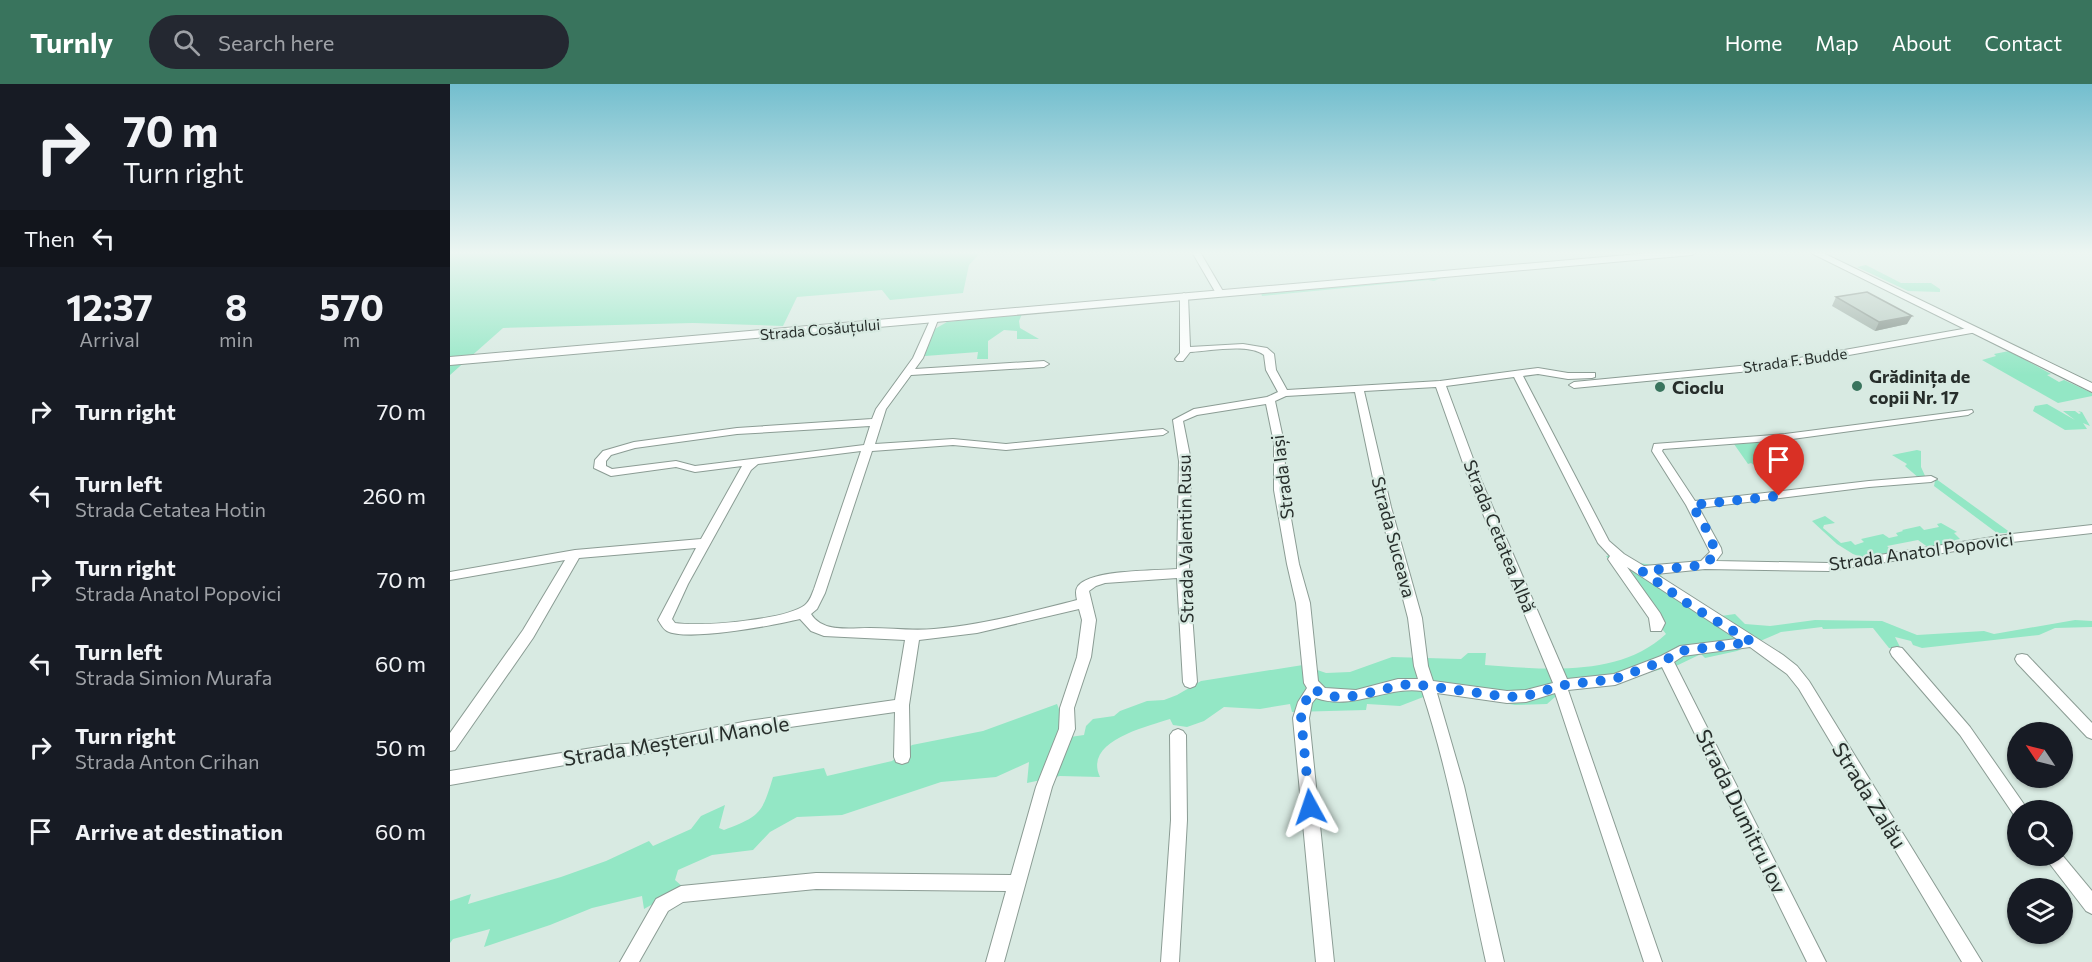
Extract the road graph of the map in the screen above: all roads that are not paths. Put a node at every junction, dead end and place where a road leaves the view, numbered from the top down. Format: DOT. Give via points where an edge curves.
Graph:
graph roads {
  1 [pos="1211,293"];
  2 [pos="1898,293"];
  3 [pos="1184,296"];
  4 [pos="934,320"];
  5 [pos="1974,330"];
  6 [pos="450,361"];
  7 [pos="1044,364"];
  8 [pos="909,369"];
  9 [pos="1518,375"];
  10 [pos="1616,380"];
  11 [pos="1440,384"];
  12 [pos="1574,385"];
  13 [pos="2092,388"];
  14 [pos="1359,389"];
  15 [pos="1284,393"];
  16 [pos="1270,400"];
  17 [pos="1968,412"];
  18 [pos="876,422"];
  19 [pos="1163,432"];
  20 [pos="869,449"];
  21 [pos="753,463"];
  22 [pos="1930,479"];
  23 [pos="1692,505"];
  24 [pos="2092,529"];
  25 [pos="704,543"];
  26 [pos="1608,548"];
  27 [pos="1716,552"];
  28 [pos="575,554"];
  29 [pos="1705,565"];
  30 [pos="1730,565"];
  31 [pos="1642,571"];
  32 [pos="1183,573"];
  33 [pos="450,576"];
  34 [pos="1083,603"];
  35 [pos="803,613"];
  36 [pos="1656,627"];
  37 [pos="913,636"];
  38 [pos="1752,642"];
  39 [pos="1897,652"];
  40 [pos="2022,658"];
  41 [pos="1666,660"];
  42 [pos="1190,682"];
  43 [pos="1426,685"];
  44 [pos="1560,687"];
  45 [pos="1317,691"];
  46 [pos="902,705"];
  47 [pos="2092,733"];
  48 [pos="1178,735"];
  49 [pos="450,745"];
  50 [pos="902,757"];
  51 [pos="450,778"];
  52 [pos="2013,800"];
  53 [pos="2061,866"];
  54 [pos="1016,883"];
  55 [pos="2092,905"];
  56 [pos="629,962"];
  57 [pos="995,962"];
  58 [pos="1170,962"];
  59 [pos="1325,962"];
  60 [pos="1495,962"];
  61 [pos="1653,962"];
  62 [pos="1817,962"];
  63 [pos="1973,962"];
  1 -- 3 [label="main road, Strada Cosăuțului"];
  2 -- 5 [label="main road"];
  3 -- 4 [label="main road, Strada Cosăuțului"];
  3 -- 15 [label="street" via="1183,355 1262,348 1269,354 1271,370"];
  4 -- 6 [label="main road, Strada Cosăuțului"];
  4 -- 8 [label="street" via="918,358"];
  5 -- 10 [label="street, Strada F. Budde" via="1771,366"];
  5 -- 13 [label="main road"];
  7 -- 8 [label="street" via="912,372"];
  8 -- 18 [label="street"];
  9 -- 10 [label="street, Strada F. Budde" via="1547,371"];
  9 -- 11 [label="street, Strada F. Budde"];
  9 -- 26 [label="street"];
  10 -- 12 [label="street, Strada F. Budde"];
  11 -- 14 [label="street, Strada F. Budde"];
  11 -- 44 [label="street, Strada Cetatea Albă"];
  14 -- 15 [label="street, Strada F. Budde"];
  14 -- 43 [label="street, Strada Suceava" via="1393,542 1415,618"];
  15 -- 16 [label="street"];
  16 -- 32 [label="street, Strada Valentin Rusu" via="1194,411 1178,420 1185,461"];
  16 -- 45 [label="street, Strada Iași" via="1293,564 1303,603 1311,683"];
  17 -- 23 [label="street" via="1785,437 1658,446 1657,451"];
  18 -- 20 [label="street"];
  18 -- 21 [label="street" via="737,431 634,445 607,453 600,468 611,473 676,464 695,469"];
  19 -- 20 [label="street" via="1006,447 953,442"];
  20 -- 21 [label="street"];
  20 -- 35 [label="street" via="814,603"];
  21 -- 25 [label="street" via="746,468"];
  22 -- 23 [label="street"];
  23 -- 27 [label="street"];
  24 -- 30 [label="street, Strada Anatol Popovici" via="1829,567"];
  25 -- 28 [label="street"];
  25 -- 35 [label="street" via="668,613 666,625 692,630"];
  26 -- 31 [label="street, Strada Zalău"];
  26 -- 36 [label="street" via="1655,616"];
  27 -- 29 [label="street"];
  27 -- 30 [label="street"];
  28 -- 33 [label="street"];
  28 -- 49 [label="street" via="528,634"];
  29 -- 30 [label="street, Strada Anatol Popovici"];
  29 -- 31 [label="street, Strada Anatol Popovici"];
  31 -- 38 [label="street, Strada Zalău"];
  32 -- 34 [label="street" via="1092,582 1083,589"];
  32 -- 42 [label="street, Strada Valentin Rusu"];
  34 -- 37 [label="street"];
  34 -- 54 [label="street" via="1089,620 1088,639 1067,708 1067,729 1044,787"];
  35 -- 37 [label="street" via="814,629 831,633"];
  37 -- 46 [label="street"];
  38 -- 41 [label="street" via="1680,651"];
  38 -- 63 [label="street, Strada Zalău" via="1792,670 1804,685"];
  39 -- 52 [label="street" via="1965,731"];
  40 -- 47 [label="street"];
  41 -- 44 [label="street" via="1615,679"];
  41 -- 62 [label="street, Strada Dumitru Iov"];
  43 -- 44 [label="street" via="1507,697 1535,695"];
  43 -- 45 [label="street" via="1398,685 1356,696"];
  43 -- 60 [label="street, Strada Suceava" via="1456,786"];
  44 -- 61 [label="street, Strada Cetatea Albă"];
  45 -- 59 [label="street" via="1305,702 1301,718"];
  46 -- 50 [label="street"];
  46 -- 51 [label="street, Strada Meșterul Manole"];
  48 -- 58 [label="street" via="1179,819"];
  53 -- 55 [label="street"];
  54 -- 56 [label="street" via="816,881 681,894 662,905"];
  54 -- 57 [label="street"];
}
